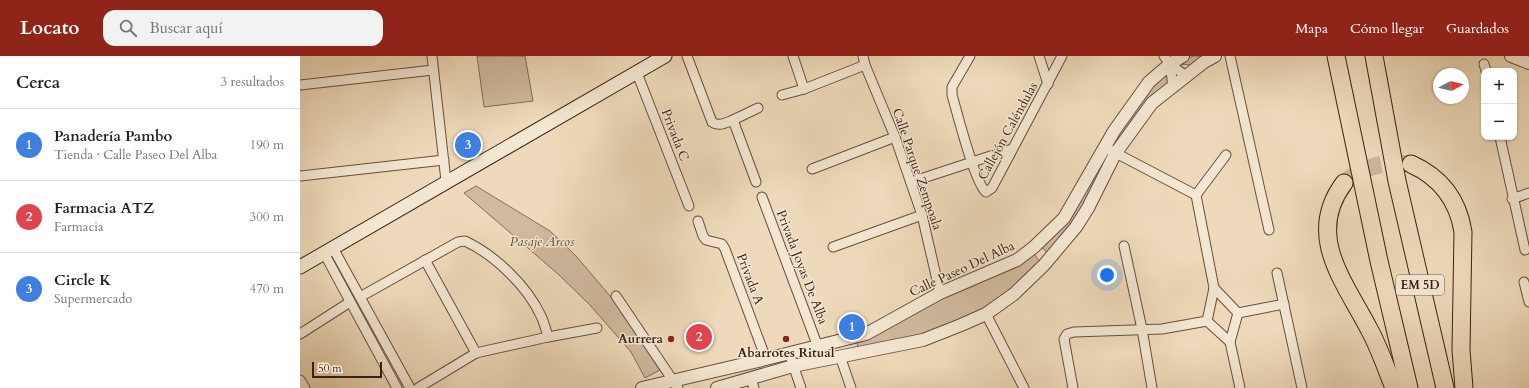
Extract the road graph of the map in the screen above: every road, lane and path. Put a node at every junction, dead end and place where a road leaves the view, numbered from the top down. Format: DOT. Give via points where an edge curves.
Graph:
graph roads {
  1 [pos="432,56"];
  2 [pos="665,56"];
  3 [pos="687,56"];
  4 [pos="793,56"];
  5 [pos="970,56"];
  6 [pos="1039,56"];
  7 [pos="1062,56"];
  8 [pos="1183,56"];
  9 [pos="1214,56"];
  10 [pos="1230,56"];
  11 [pos="1336,56"];
  12 [pos="1374,56"];
  13 [pos="1511,56"];
  14 [pos="864,60"];
  15 [pos="1167,60"];
  16 [pos="1529,63"];
  17 [pos="433,70"];
  18 [pos="637,73"];
  19 [pos="1186,76"];
  20 [pos="1048,84"];
  21 [pos="300,85"];
  22 [pos="1173,87"];
  23 [pos="804,88"];
  24 [pos="782,95"];
  25 [pos="758,108"];
  26 [pos="733,120"];
  27 [pos="895,137"];
  28 [pos="1501,140"];
  29 [pos="1104,147"];
  30 [pos="1012,148"];
  31 [pos="1115,154"];
  32 [pos="1226,155"];
  33 [pos="444,160"];
  34 [pos="972,162"];
  35 [pos="1411,164"];
  36 [pos="812,169"];
  37 [pos="300,176"];
  38 [pos="446,182"];
  39 [pos="756,182"];
  40 [pos="911,182"];
  41 [pos="1344,183"];
  42 [pos="1529,193"];
  43 [pos="1196,195"];
  44 [pos="762,197"];
  45 [pos="1512,199"];
  46 [pos="689,206"];
  47 [pos="922,215"];
  48 [pos="698,221"];
  49 [pos="1269,230"];
  50 [pos="1124,246"];
  51 [pos="833,247"];
  52 [pos="1034,247"];
  53 [pos="329,250"];
  54 [pos="1525,250"];
  55 [pos="424,260"];
  56 [pos="1044,265"];
  57 [pos="300,267"];
  58 [pos="1277,273"];
  59 [pos="1524,282"];
  60 [pos="1214,288"];
  61 [pos="940,292"];
  62 [pos="616,296"];
  63 [pos="360,297"];
  64 [pos="350,302"];
  65 [pos="1529,302"];
  66 [pos="1284,304"];
  67 [pos="1238,313"];
  68 [pos="986,314"];
  69 [pos="1208,321"];
  70 [pos="596,328"];
  71 [pos="1142,330"];
  72 [pos="300,334"];
  73 [pos="548,336"];
  74 [pos="1230,342"];
  75 [pos="818,347"];
  76 [pos="476,353"];
  77 [pos="789,353"];
  78 [pos="840,356"];
  79 [pos="766,359"];
  80 [pos="793,366"];
  81 [pos="676,384"];
  82 [pos="753,384"];
  83 [pos="397,388"];
  84 [pos="410,388"];
  85 [pos="418,388"];
  86 [pos="642,388"];
  87 [pos="717,388"];
  88 [pos="801,388"];
  89 [pos="851,388"];
  90 [pos="1024,388"];
  91 [pos="1073,388"];
  92 [pos="1152,388"];
  93 [pos="1240,388"];
  94 [pos="1302,388"];
  95 [pos="1394,388"];
  96 [pos="1409,388"];
  97 [pos="1445,388"];
  98 [pos="1464,388"];
  1 -- 17 [label="street"];
  2 -- 18 [label="main road"];
  3 -- 26 [label="street" via="712,122 721,124"];
  4 -- 23 [label="street"];
  5 -- 34 [label="street, Callejón Caléndulas" via="952,87 952,95"];
  6 -- 20 [label="street"];
  7 -- 20 [label="street, Callejón Caléndulas"];
  8 -- 15 [label="street, Calle Paseo Del Alba"];
  9 -- 19 [label="street"];
  10 -- 49 [label="street"];
  11 -- 96 [label="highway, EM 5D"];
  12 -- 97 [label="highway, EM 5D" via="1397,181"];
  13 -- 16 [label="street"];
  14 -- 23 [label="street"];
  14 -- 27 [label="street, Calle Parque Zempoala"];
  15 -- 19 [label="street"];
  15 -- 22 [label="street"];
  15 -- 29 [label="street, Calle Paseo Del Alba"];
  17 -- 21 [label="street"];
  17 -- 33 [label="street"];
  18 -- 38 [label="main road"];
  18 -- 46 [label="street, Privada C"];
  19 -- 22 [label="street"];
  20 -- 30 [label="street, Callejón Caléndulas"];
  22 -- 31 [label="street" via="1152,103"];
  23 -- 24 [label="street"];
  25 -- 26 [label="street"];
  26 -- 39 [label="street"];
  27 -- 36 [label="street"];
  27 -- 40 [label="street, Calle Parque Zempoala"];
  28 -- 45 [label="street"];
  29 -- 31 [label="street"];
  29 -- 52 [label="street, Calle Paseo Del Alba" via="1064,218"];
  30 -- 34 [label="street"];
  30 -- 34 [label="street, Callejón Caléndulas" via="990,191 983,190"];
  31 -- 43 [label="street"];
  31 -- 56 [label="street" via="1076,227"];
  32 -- 43 [label="street"];
  33 -- 37 [label="street"];
  33 -- 38 [label="street"];
  34 -- 40 [label="street"];
  35 -- 98 [label="highway" via="1443,187 1455,203 1462,222 1461,350"];
  38 -- 53 [label="main road"];
  40 -- 47 [label="street, Calle Parque Zempoala"];
  41 -- 95 [label="highway" via="1334,198 1328,216 1328,245 1337,270 1370,331"];
  42 -- 45 [label="street"];
  43 -- 60 [label="street"];
  44 -- 75 [label="street, Privada Joyas De Alba"];
  45 -- 54 [label="street"];
  47 -- 51 [label="street"];
  47 -- 61 [label="street, Calle Parque Zempoala"];
  48 -- 79 [label="street, Privada A" via="706,240 722,244 725,249"];
  50 -- 71 [label="street"];
  52 -- 56 [label="street" via="1043,252"];
  52 -- 61 [label="street, Calle Paseo Del Alba" via="1018,260"];
  53 -- 57 [label="main road"];
  53 -- 63 [label="street"];
  53 -- 64 [label="street"];
  55 -- 63 [label="street"];
  55 -- 73 [label="street" via="458,242 472,244 501,264 524,290 541,315"];
  55 -- 76 [label="street"];
  56 -- 68 [label="street" via="1014,294"];
  58 -- 66 [label="street"];
  59 -- 65 [label="street"];
  60 -- 67 [label="street"];
  60 -- 69 [label="street"];
  61 -- 75 [label="street, Calle Paseo Del Alba" via="866,334"];
  62 -- 81 [label="street"];
  63 -- 84 [label="street"];
  64 -- 72 [label="street"];
  64 -- 83 [label="street"];
  66 -- 67 [label="street"];
  66 -- 94 [label="street"];
  67 -- 74 [label="street"];
  68 -- 78 [label="street" via="923,340"];
  68 -- 90 [label="street"];
  69 -- 71 [label="street"];
  69 -- 74 [label="street"];
  70 -- 73 [label="street"];
  71 -- 91 [label="street" via="1067,334 1064,339"];
  71 -- 92 [label="street"];
  73 -- 76 [label="street"];
  74 -- 93 [label="street"];
  75 -- 77 [label="street, Calle Paseo Del Alba"];
  76 -- 85 [label="street"];
  77 -- 79 [label="street, Calle Paseo Del Alba"];
  77 -- 80 [label="street"];
  78 -- 80 [label="street"];
  78 -- 89 [label="street"];
  79 -- 81 [label="street, Calle Paseo Del Alba"];
  80 -- 82 [label="street"];
  80 -- 88 [label="street"];
  81 -- 86 [label="street, Calle Paseo Del Alba"];
  82 -- 87 [label="street"];
}
